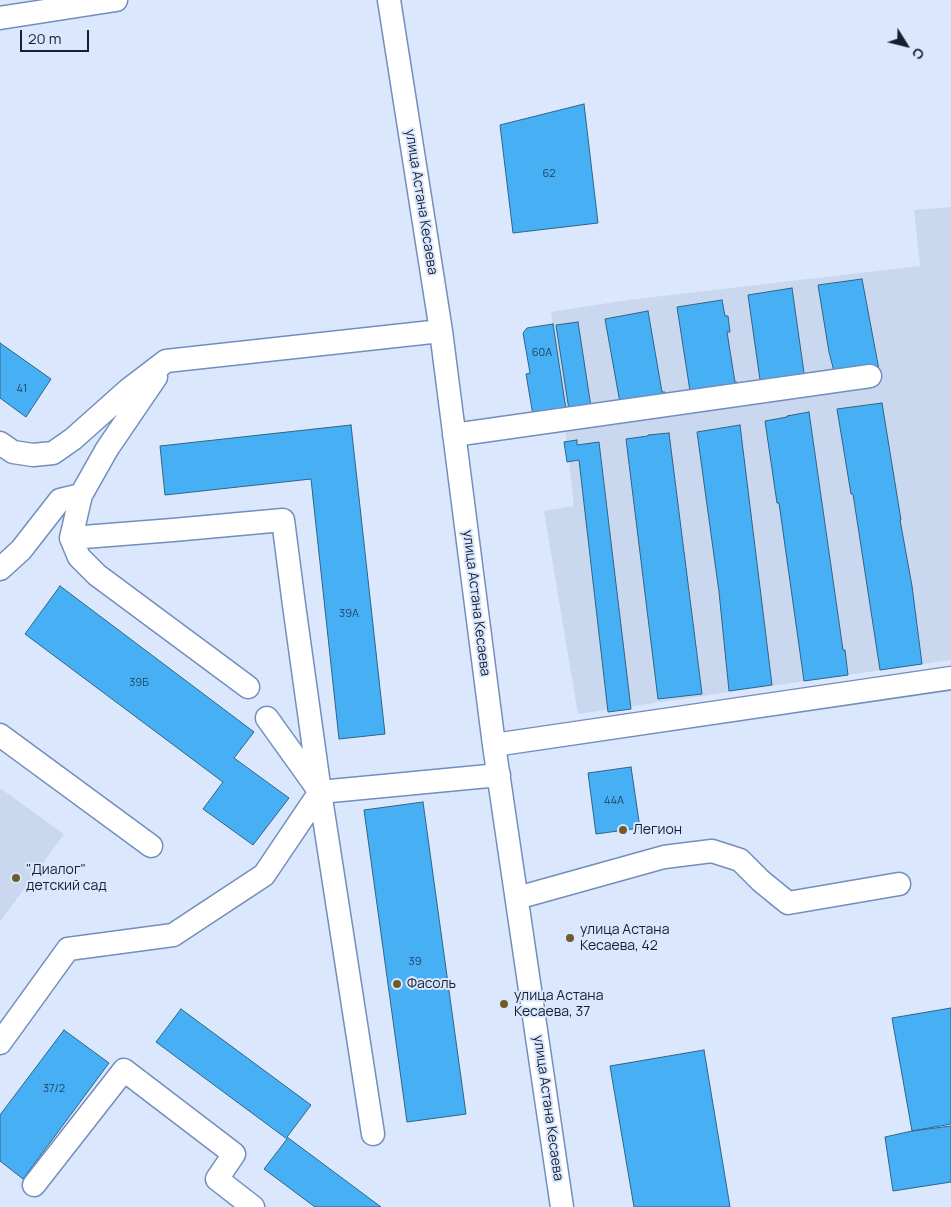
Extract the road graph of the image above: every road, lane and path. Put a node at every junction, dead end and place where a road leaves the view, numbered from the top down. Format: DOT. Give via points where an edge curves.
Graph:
graph roads {
  1 [pos="116,0"];
  2 [pos="389,0"];
  3 [pos="0,18"];
  4 [pos="441,331"];
  5 [pos="166,362"];
  6 [pos="870,376"];
  7 [pos="454,435"];
  8 [pos="0,443"];
  9 [pos="81,495"];
  10 [pos="71,538"];
  11 [pos="0,569"];
  12 [pos="951,678"];
  13 [pos="248,687"];
  14 [pos="268,718"];
  15 [pos="0,735"];
  16 [pos="494,745"];
  17 [pos="499,775"];
  18 [pos="320,792"];
  19 [pos="151,846"];
  20 [pos="899,884"];
  21 [pos="517,898"];
  22 [pos="0,1044"];
  23 [pos="373,1134"];
  24 [pos="34,1186"];
  25 [pos="253,1207"];
  26 [pos="562,1207"];
  1 -- 3 [label="street"];
  2 -- 4 [label="street, улица Астана Кесаева"];
  4 -- 5 [label="street"];
  4 -- 7 [label="street, улица Астана Кесаева"];
  5 -- 8 [label="street" via="53,453 33,455 14,452"];
  5 -- 9 [label="street" via="107,449"];
  6 -- 7 [label="street"];
  7 -- 16 [label="street, улица Астана Кесаева"];
  9 -- 10 [label="street"];
  9 -- 11 [label="street" via="60,500 21,550"];
  10 -- 13 [label="street" via="79,557 97,575"];
  10 -- 18 [label="street" via="283,520"];
  12 -- 16 [label="street"];
  14 -- 18 [label="street"];
  15 -- 19 [label="street"];
  16 -- 17 [label="street, улица Астана Кесаева"];
  17 -- 18 [label="street"];
  17 -- 21 [label="street, улица Астана Кесаева"];
  18 -- 22 [label="street" via="264,875 173,935 68,949"];
  18 -- 23 [label="street"];
  20 -- 21 [label="street" via="788,903 740,860 712,851 664,857"];
  21 -- 26 [label="street, улица Астана Кесаева"];
  24 -- 25 [label="street" via="124,1070 234,1154 217,1179"];
}
